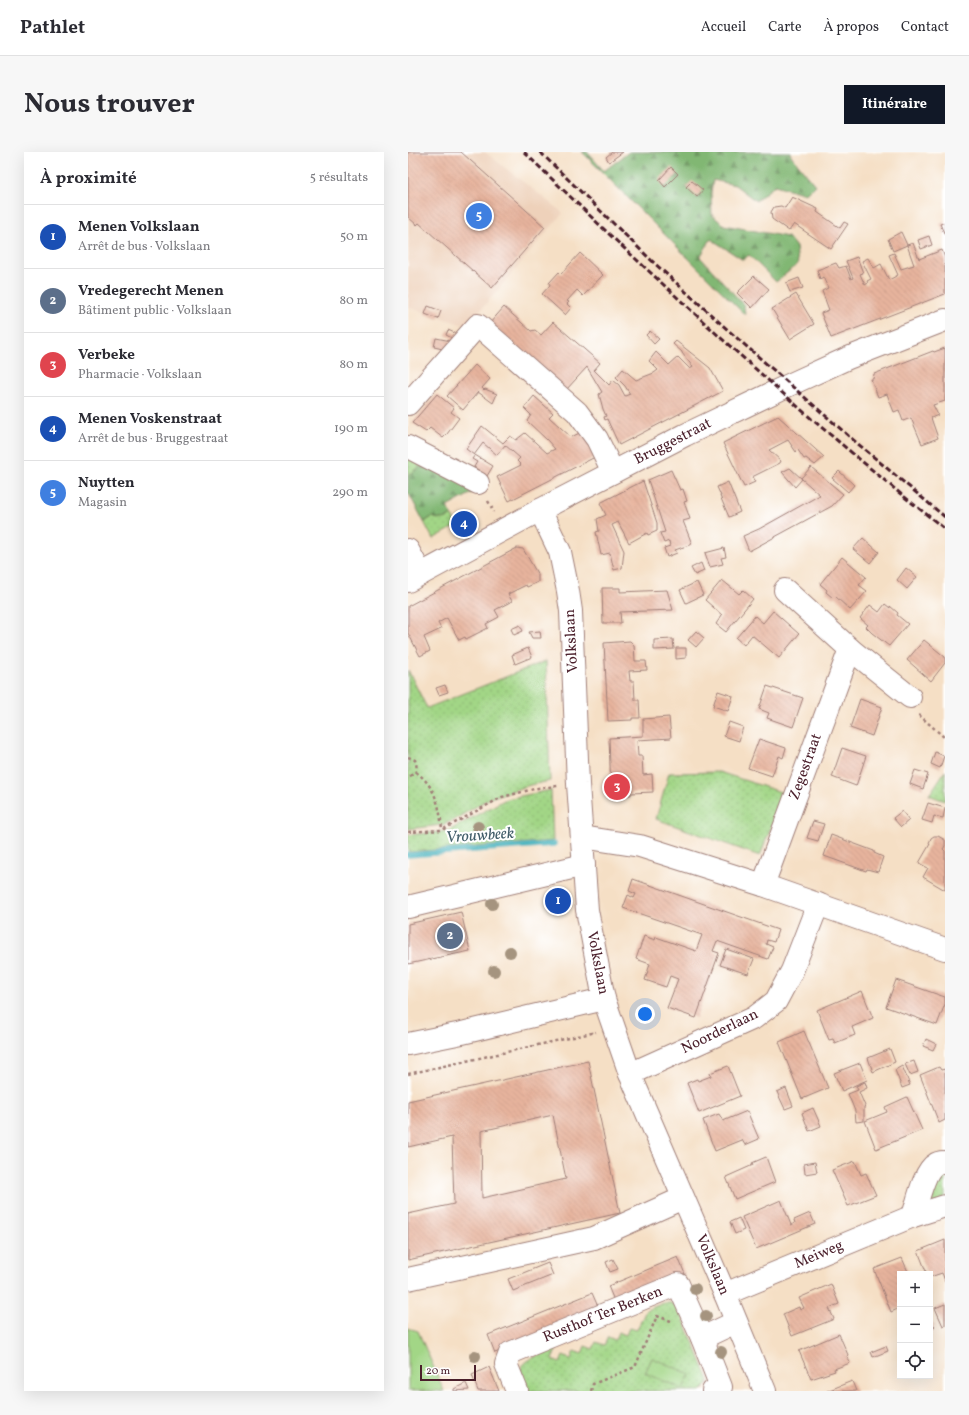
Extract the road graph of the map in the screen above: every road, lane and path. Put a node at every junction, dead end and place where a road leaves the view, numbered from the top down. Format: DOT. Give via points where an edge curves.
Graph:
graph roads {
  1 [pos="945,320"];
  2 [pos="408,404"];
  3 [pos="408,447"];
  4 [pos="613,472"];
  5 [pos="478,483"];
  6 [pos="540,510"];
  7 [pos="504,530"];
  8 [pos="408,550"];
  9 [pos="414,577"];
  10 [pos="785,590"];
  11 [pos="850,649"];
  12 [pos="910,697"];
  13 [pos="945,738"];
  14 [pos="408,758"];
  15 [pos="416,772"];
  16 [pos="408,776"];
  17 [pos="578,784"];
  18 [pos="442,830"];
  19 [pos="408,832"];
  20 [pos="582,837"];
  21 [pos="584,865"];
  22 [pos="763,885"];
  23 [pos="818,904"];
  24 [pos="408,907"];
  25 [pos="945,949"];
  26 [pos="604,999"];
  27 [pos="614,1028"];
  28 [pos="408,1044"];
  29 [pos="408,1074"];
  30 [pos="630,1074"];
  31 [pos="945,1162"];
  32 [pos="683,1198"];
  33 [pos="945,1206"];
  34 [pos="913,1216"];
  35 [pos="408,1279"];
  36 [pos="725,1294"];
  37 [pos="736,1322"];
  38 [pos="699,1332"];
  39 [pos="517,1391"];
  40 [pos="591,1391"];
  41 [pos="713,1391"];
  42 [pos="765,1391"];
  1 -- 4 [label="street, Bruggestraat" via="809,375"];
  2 -- 4 [label="street" via="478,325 576,412 597,439"];
  3 -- 5 [label="street"];
  4 -- 6 [label="street, Bruggestraat"];
  5 -- 7 [label="path"];
  6 -- 7 [label="street, Bruggestraat"];
  6 -- 17 [label="street, Volkslaan" via="560,552 571,611"];
  7 -- 9 [label="street, Bruggestraat"];
  8 -- 9 [label="street"];
  10 -- 11 [label="street"];
  11 -- 12 [label="street"];
  11 -- 22 [label="street, Zegestraat"];
  12 -- 13 [label="path" via="916,712"];
  14 -- 15 [label="path" via="415,760"];
  15 -- 16 [label="path"];
  15 -- 18 [label="path" via="434,793 441,814"];
  17 -- 18 [label="path" via="538,788 502,797"];
  17 -- 20 [label="street, Volkslaan"];
  18 -- 19 [label="path"];
  20 -- 21 [label="street, Volkslaan"];
  20 -- 22 [label="street" via="640,846"];
  21 -- 24 [label="street"];
  21 -- 26 [label="street, Volkslaan" via="587,910"];
  22 -- 23 [label="street"];
  23 -- 25 [label="street"];
  23 -- 30 [label="street, Noorderlaan" via="792,972 776,1001 754,1018"];
  26 -- 27 [label="street, Volkslaan"];
  26 -- 28 [label="street" via="462,1034"];
  27 -- 29 [label="path"];
  27 -- 30 [label="street, Volkslaan"];
  30 -- 32 [label="street, Volkslaan"];
  31 -- 34 [label="street" via="935,1164 928,1172"];
  32 -- 35 [label="street" via="594,1238"];
  32 -- 36 [label="street, Volkslaan"];
  33 -- 34 [label="street, Meiweg"];
  34 -- 36 [label="street, Meiweg"];
  36 -- 37 [label="street, Volkslaan"];
  37 -- 38 [label="street"];
  37 -- 42 [label="street, Volkslaan"];
  38 -- 39 [label="street, Rusthof Ter Berken" via="678,1284 510,1353 506,1364"];
  38 -- 40 [label="path" via="657,1316 635,1367 594,1384"];
  38 -- 41 [label="street, Rusthof Ter Berken" via="722,1388"];
}
